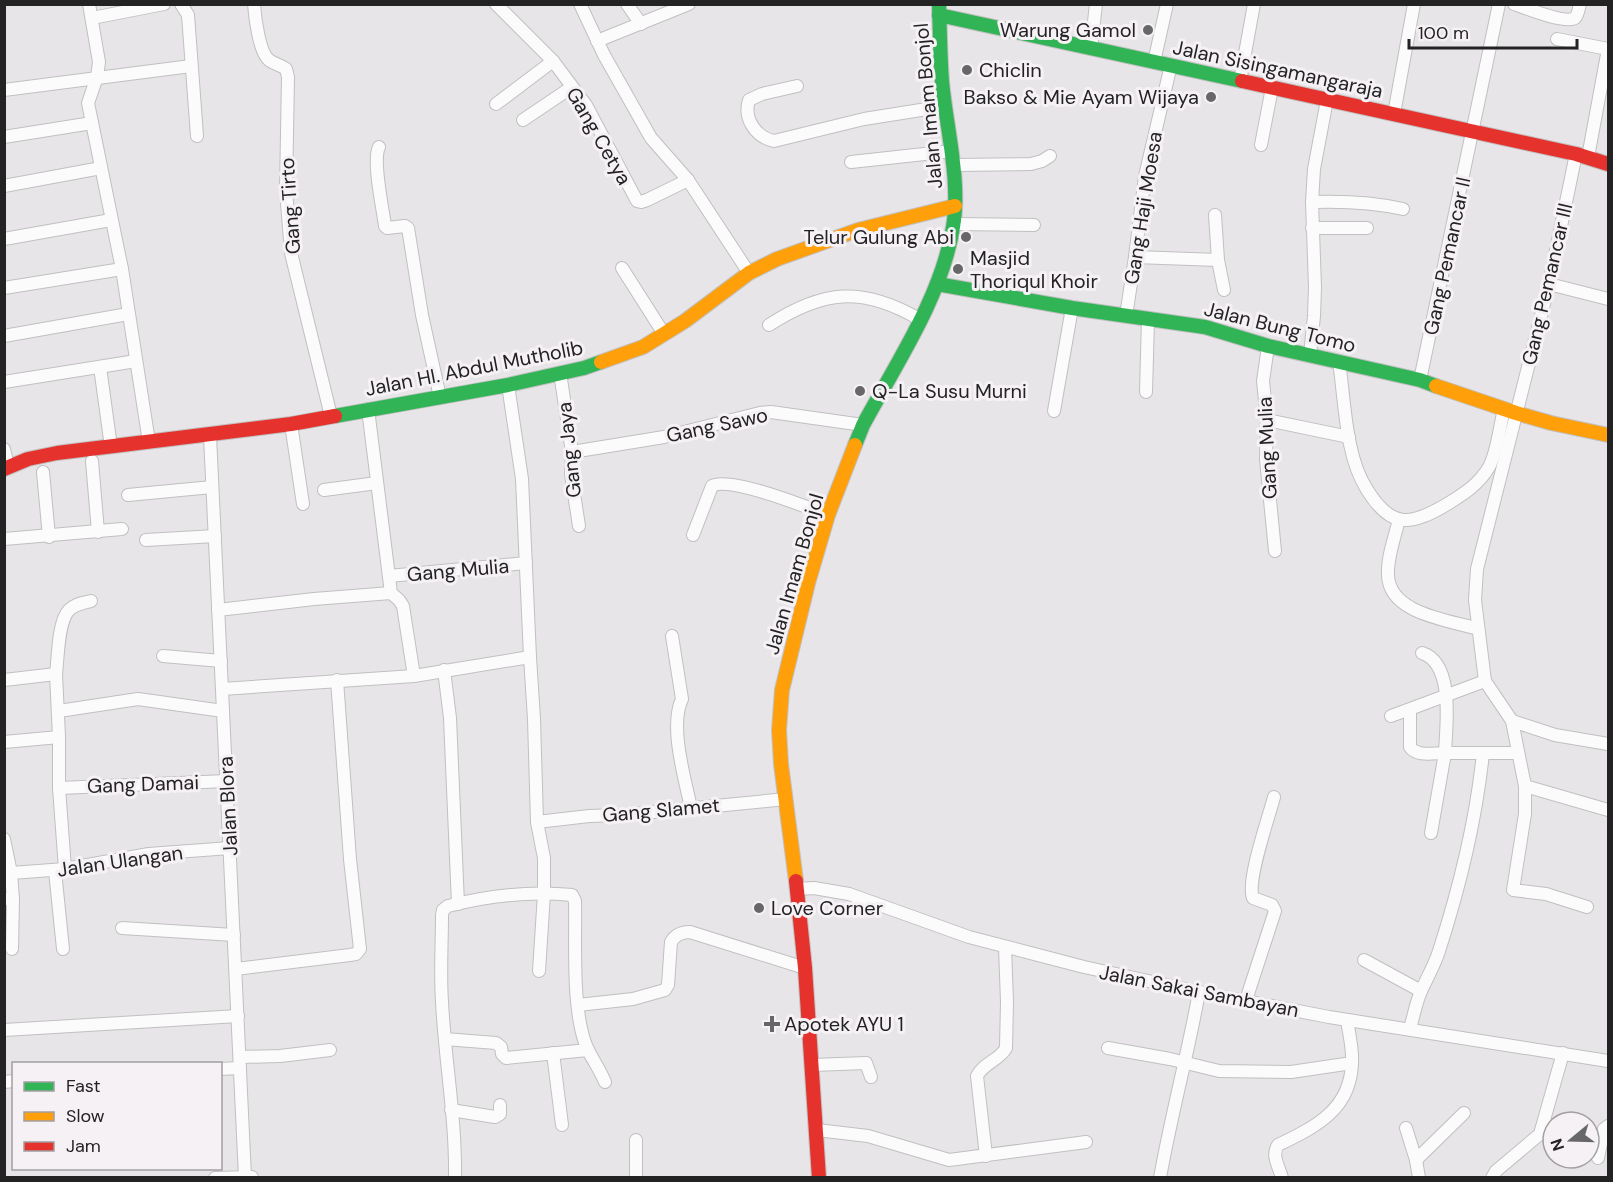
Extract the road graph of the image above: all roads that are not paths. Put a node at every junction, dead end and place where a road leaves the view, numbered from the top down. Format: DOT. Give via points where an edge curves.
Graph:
graph roads {
  1 [pos="89,4"];
  2 [pos="164,4"];
  3 [pos="181,4"];
  4 [pos="254,4"];
  5 [pos="496,4"];
  6 [pos="580,4"];
  7 [pos="627,4"];
  8 [pos="689,4"];
  9 [pos="1096,4"];
  10 [pos="1167,4"];
  11 [pos="1254,4"];
  12 [pos="1414,4"];
  13 [pos="1499,4"];
  14 [pos="1514,4"];
  15 [pos="1580,4"];
  16 [pos="939,10"];
  17 [pos="92,18"];
  18 [pos="641,24"];
  19 [pos="1557,39"];
  20 [pos="597,41"];
  21 [pos="1091,48"];
  22 [pos="1608,49"];
  23 [pos="553,62"];
  24 [pos="1154,62"];
  25 [pos="191,66"];
  26 [pos="1171,66"];
  27 [pos="97,77"];
  28 [pos="1240,81"];
  29 [pos="797,86"];
  30 [pos="572,87"];
  31 [pos="1272,88"];
  32 [pos="4,90"];
  33 [pos="1327,100"];
  34 [pos="496,104"];
  35 [pos="946,106"];
  36 [pos="1394,114"];
  37 [pos="523,120"];
  38 [pos="92,123"];
  39 [pos="1474,132"];
  40 [pos="196,136"];
  41 [pos="4,137"];
  42 [pos="1261,145"];
  43 [pos="379,147"];
  44 [pos="1050,156"];
  45 [pos="1582,156"];
  46 [pos="953,158"];
  47 [pos="851,162"];
  48 [pos="1608,164"];
  49 [pos="101,168"];
  50 [pos="688,180"];
  51 [pos="4,186"];
  52 [pos="1312,202"];
  53 [pos="956,206"];
  54 [pos="1403,209"];
  55 [pos="1215,215"];
  56 [pos="111,220"];
  57 [pos="954,224"];
  58 [pos="1034,225"];
  59 [pos="1311,228"];
  60 [pos="1366,228"];
  61 [pos="4,239"];
  62 [pos="1135,257"];
  63 [pos="1218,260"];
  64 [pos="622,268"];
  65 [pos="122,270"];
  66 [pos="749,273"];
  67 [pos="937,284"];
  68 [pos="1549,285"];
  69 [pos="4,288"];
  70 [pos="1224,290"];
  71 [pos="1608,299"];
  72 [pos="1072,308"];
  73 [pos="128,314"];
  74 [pos="1126,316"];
  75 [pos="919,319"];
  76 [pos="1148,319"];
  77 [pos="769,325"];
  78 [pos="664,334"];
  79 [pos="4,336"];
  80 [pos="1268,346"];
  81 [pos="1310,355"];
  82 [pos="136,361"];
  83 [pos="1339,362"];
  84 [pos="100,367"];
  85 [pos="560,373"];
  86 [pos="1420,380"];
  87 [pos="4,382"];
  88 [pos="508,385"];
  89 [pos="1146,392"];
  90 [pos="440,397"];
  91 [pos="368,409"];
  92 [pos="1054,411"];
  93 [pos="1510,411"];
  94 [pos="331,416"];
  95 [pos="1267,420"];
  96 [pos="291,424"];
  97 [pos="863,425"];
  98 [pos="1608,435"];
  99 [pos="210,436"];
  100 [pos="1349,437"];
  101 [pos="149,442"];
  102 [pos="111,447"];
  103 [pos="4,449"];
  104 [pos="572,452"];
  105 [pos="92,461"];
  106 [pos="6,468"];
  107 [pos="43,472"];
  108 [pos="377,483"];
  109 [pos="212,487"];
  110 [pos="324,490"];
  111 [pos="128,495"];
  112 [pos="303,504"];
  113 [pos="828,514"];
  114 [pos="1399,519"];
  115 [pos="579,526"];
  116 [pos="122,529"];
  117 [pos="98,531"];
  118 [pos="693,535"];
  119 [pos="215,536"];
  120 [pos="49,537"];
  121 [pos="4,539"];
  122 [pos="146,540"];
  123 [pos="1275,551"];
  124 [pos="526,563"];
  125 [pos="389,576"];
  126 [pos="391,593"];
  127 [pos="91,601"];
  128 [pos="218,610"];
  129 [pos="1478,629"];
  130 [pos="672,636"];
  131 [pos="1422,653"];
  132 [pos="163,656"];
  133 [pos="530,657"];
  134 [pos="221,661"];
  135 [pos="444,670"];
  136 [pos="56,674"];
  137 [pos="414,675"];
  138 [pos="4,680"];
  139 [pos="337,680"];
  140 [pos="1485,681"];
  141 [pos="222,689"];
  142 [pos="1447,696"];
  143 [pos="59,711"];
  144 [pos="223,711"];
  145 [pos="1410,711"];
  146 [pos="1391,716"];
  147 [pos="1512,722"];
  148 [pos="59,737"];
  149 [pos="4,742"];
  150 [pos="1608,744"];
  151 [pos="1445,753"];
  152 [pos="1483,753"];
  153 [pos="1518,753"];
  154 [pos="227,781"];
  155 [pos="1525,786"];
  156 [pos="59,788"];
  157 [pos="1274,797"];
  158 [pos="786,799"];
  159 [pos="691,808"];
  160 [pos="1608,810"];
  161 [pos="537,822"];
  162 [pos="1431,832"];
  163 [pos="4,839"];
  164 [pos="230,848"];
  165 [pos="60,870"];
  166 [pos="11,873"];
  167 [pos="797,889"];
  168 [pos="544,894"];
  169 [pos="8,899"];
  170 [pos="458,904"];
  171 [pos="1587,907"];
  172 [pos="122,928"];
  173 [pos="234,935"];
  174 [pos="1005,946"];
  175 [pos="12,949"];
  176 [pos="63,949"];
  177 [pos="1364,960"];
  178 [pos="805,968"];
  179 [pos="236,969"];
  180 [pos="539,970"];
  181 [pos="1421,991"];
  182 [pos="1199,992"];
  183 [pos="1246,1000"];
  184 [pos="578,1005"];
  185 [pos="238,1016"];
  186 [pos="1347,1020"];
  187 [pos="1410,1028"];
  188 [pos="4,1030"];
  189 [pos="444,1039"];
  190 [pos="1108,1048"];
  191 [pos="330,1050"];
  192 [pos="588,1050"];
  193 [pos="553,1053"];
  194 [pos="1563,1053"];
  195 [pos="1608,1061"];
  196 [pos="240,1062"];
  197 [pos="1186,1063"];
  198 [pos="1352,1063"];
  199 [pos="813,1065"];
  200 [pos="222,1068"];
  201 [pos="871,1077"];
  202 [pos="605,1082"];
  203 [pos="500,1105"];
  204 [pos="451,1110"];
  205 [pos="1464,1113"];
  206 [pos="562,1125"];
  207 [pos="1608,1126"];
  208 [pos="1406,1128"];
  209 [pos="817,1130"];
  210 [pos="636,1140"];
  211 [pos="1086,1142"];
  212 [pos="1601,1144"];
  213 [pos="987,1156"];
  214 [pos="1416,1160"];
  215 [pos="215,1177"];
  216 [pos="249,1177"];
  217 [pos="455,1178"];
  218 [pos="636,1178"];
  219 [pos="819,1178"];
  220 [pos="1160,1178"];
  221 [pos="1282,1178"];
  222 [pos="1419,1178"];
  223 [pos="1492,1178"];
  1 -- 17 [label="street"];
  2 -- 17 [label="street"];
  3 -- 25 [label="street" via="188,15"];
  4 -- 94 [label="street, Gang Tirto" via="266,56 286,69 285,190 291,253"];
  5 -- 23 [label="street, Gang Cetya"];
  6 -- 20 [label="street"];
  7 -- 18 [label="street"];
  8 -- 18 [label="street"];
  9 -- 21 [label="street"];
  10 -- 24 [label="street"];
  11 -- 28 [label="street"];
  12 -- 36 [label="street"];
  13 -- 39 [label="street, Gang Pemancar II"];
  14 -- 15 [label="street" via="1574,19"];
  16 -- 21 [label="main road, Jalan Sisingamangaraja"];
  16 -- 35 [label="main road, Jalan Imam Bonjol"];
  17 -- 27 [label="street" via="99,62"];
  18 -- 20 [label="street"];
  19 -- 22 [label="street"];
  20 -- 50 [label="street" via="651,138"];
  21 -- 24 [label="main road, Jalan Sisingamangaraja"];
  22 -- 45 [label="street, Gang Pemancar III"];
  23 -- 30 [label="street, Gang Cetya"];
  23 -- 34 [label="street"];
  24 -- 26 [label="main road, Jalan Sisingamangaraja"];
  25 -- 27 [label="street"];
  25 -- 40 [label="street"];
  26 -- 28 [label="main road, Jalan Sisingamangaraja"];
  26 -- 62 [label="street, Gang Haji Moesa" via="1145,176"];
  27 -- 32 [label="street"];
  27 -- 38 [label="street" via="88,103"];
  28 -- 31 [label="main road, Jalan Sisingamangaraja"];
  29 -- 35 [label="street" via="749,100 750,122 764,139 774,141 864,119"];
  30 -- 37 [label="street"];
  30 -- 50 [label="street, Gang Cetya" via="586,105 637,201"];
  31 -- 33 [label="main road, Jalan Sisingamangaraja"];
  31 -- 42 [label="street"];
  33 -- 36 [label="main road, Jalan Sisingamangaraja"];
  33 -- 52 [label="street"];
  35 -- 46 [label="main road, Jalan Imam Bonjol"];
  36 -- 39 [label="main road, Jalan Sisingamangaraja"];
  38 -- 41 [label="street"];
  38 -- 49 [label="street"];
  39 -- 45 [label="main road, Jalan Sisingamangaraja"];
  39 -- 86 [label="street, Gang Pemancar II"];
  43 -- 90 [label="street" via="376,152 385,226 408,228"];
  44 -- 46 [label="street" via="1032,164"];
  45 -- 48 [label="main road, Jalan Sisingamangaraja"];
  45 -- 68 [label="street, Gang Pemancar III"];
  46 -- 47 [label="street"];
  46 -- 53 [label="main road, Jalan Imam Bonjol"];
  49 -- 51 [label="street"];
  49 -- 56 [label="street"];
  50 -- 66 [label="street"];
  52 -- 54 [label="street" via="1359,202"];
  52 -- 59 [label="street"];
  53 -- 57 [label="main road, Jalan Imam Bonjol"];
  53 -- 66 [label="main road, Jalan HI. Abdul Mutholib" via="847,234"];
  55 -- 63 [label="street"];
  56 -- 61 [label="street"];
  56 -- 65 [label="street"];
  57 -- 58 [label="street"];
  57 -- 67 [label="main road, Jalan Imam Bonjol"];
  59 -- 60 [label="street"];
  59 -- 81 [label="street" via="1314,316"];
  62 -- 63 [label="street"];
  62 -- 74 [label="street, Gang Haji Moesa"];
  63 -- 70 [label="street"];
  64 -- 78 [label="street"];
  65 -- 69 [label="street"];
  65 -- 73 [label="street"];
  66 -- 78 [label="main road, Jalan HI. Abdul Mutholib"];
  67 -- 72 [label="main road, Jalan Bung Tomo"];
  67 -- 75 [label="main road, Jalan Imam Bonjol"];
  68 -- 71 [label="street"];
  68 -- 93 [label="street, Gang Pemancar III"];
  72 -- 74 [label="main road, Jalan Bung Tomo"];
  72 -- 92 [label="street"];
  73 -- 79 [label="street"];
  73 -- 82 [label="street"];
  74 -- 76 [label="main road, Jalan Bung Tomo"];
  75 -- 77 [label="street" via="895,306 856,295 814,300"];
  75 -- 97 [label="main road, Jalan Imam Bonjol"];
  76 -- 80 [label="main road, Jalan Bung Tomo" via="1205,327"];
  76 -- 89 [label="street"];
  78 -- 85 [label="main road, Jalan HI. Abdul Mutholib" via="643,347"];
  80 -- 81 [label="main road, Jalan Bung Tomo"];
  80 -- 95 [label="street, Gang Mulia" via="1263,381"];
  81 -- 83 [label="main road, Jalan Bung Tomo"];
  82 -- 84 [label="street"];
  82 -- 101 [label="street"];
  83 -- 86 [label="main road, Jalan Bung Tomo"];
  83 -- 100 [label="street"];
  84 -- 87 [label="street"];
  84 -- 102 [label="street"];
  85 -- 88 [label="main road, Jalan HI. Abdul Mutholib"];
  85 -- 104 [label="street, Gang Jaya"];
  86 -- 93 [label="main road, Jalan Bung Tomo"];
  88 -- 90 [label="main road, Jalan HI. Abdul Mutholib"];
  88 -- 124 [label="street" via="522,479"];
  90 -- 91 [label="main road, Jalan HI. Abdul Mutholib"];
  91 -- 94 [label="main road, Jalan HI. Abdul Mutholib"];
  91 -- 108 [label="street"];
  93 -- 98 [label="main road, Jalan Bung Tomo"];
  93 -- 114 [label="street" via="1491,464 1471,489 1417,520"];
  93 -- 129 [label="street" via="1477,569"];
  94 -- 96 [label="main road, Jalan HI. Abdul Mutholib"];
  95 -- 100 [label="street"];
  95 -- 123 [label="street, Gang Mulia" via="1266,459"];
  96 -- 99 [label="main road, Jalan HI. Abdul Mutholib"];
  96 -- 112 [label="street"];
  97 -- 104 [label="street, Gang Sawo" via="771,412 664,437"];
  97 -- 113 [label="main road, Jalan Imam Bonjol"];
  99 -- 101 [label="main road, Jalan HI. Abdul Mutholib"];
  99 -- 109 [label="street, Jalan Blora"];
  100 -- 114 [label="street" via="1365,488 1387,513"];
  101 -- 102 [label="main road, Jalan HI. Abdul Mutholib"];
  102 -- 106 [label="main road, Jalan HI. Abdul Mutholib" via="28,459"];
  103 -- 106 [label="street"];
  104 -- 115 [label="street, Gang Jaya" via="571,474"];
  105 -- 117 [label="street"];
  107 -- 120 [label="street"];
  108 -- 110 [label="street"];
  108 -- 125 [label="street"];
  109 -- 111 [label="street"];
  109 -- 119 [label="street, Jalan Blora"];
  113 -- 118 [label="street" via="748,488 714,484"];
  113 -- 158 [label="main road, Jalan Imam Bonjol" via="782,690 779,730"];
  114 -- 129 [label="street" via="1388,566 1392,591 1398,600 1417,611"];
  116 -- 117 [label="street"];
  117 -- 120 [label="street"];
  119 -- 122 [label="street"];
  119 -- 128 [label="street, Jalan Blora"];
  120 -- 121 [label="street"];
  124 -- 125 [label="street, Gang Mulia"];
  124 -- 133 [label="street"];
  125 -- 126 [label="street"];
  126 -- 128 [label="street"];
  126 -- 137 [label="street" via="403,606"];
  127 -- 136 [label="street" via="68,611"];
  128 -- 134 [label="street, Jalan Blora"];
  129 -- 140 [label="street"];
  130 -- 159 [label="street" via="682,699 677,709 680,752"];
  131 -- 142 [label="street" via="1437,662"];
  132 -- 134 [label="street"];
  133 -- 135 [label="street"];
  133 -- 161 [label="street"];
  134 -- 141 [label="street, Jalan Blora"];
  135 -- 137 [label="street"];
  135 -- 170 [label="street" via="450,718"];
  136 -- 138 [label="street"];
  136 -- 143 [label="street"];
  137 -- 139 [label="street"];
  139 -- 141 [label="street"];
  139 -- 179 [label="street" via="360,949 350,955"];
  140 -- 142 [label="street"];
  140 -- 147 [label="street"];
  141 -- 144 [label="street, Jalan Blora"];
  142 -- 145 [label="street"];
  142 -- 151 [label="street"];
  143 -- 144 [label="street" via="138,699"];
  143 -- 148 [label="street"];
  144 -- 154 [label="street, Jalan Blora"];
  145 -- 146 [label="street"];
  145 -- 151 [label="street" via="1412,751"];
  147 -- 150 [label="street" via="1555,735"];
  147 -- 153 [label="street"];
  148 -- 149 [label="street"];
  148 -- 156 [label="street"];
  151 -- 152 [label="street"];
  151 -- 162 [label="street"];
  152 -- 153 [label="street"];
  152 -- 181 [label="street" via="1471,839 1439,950"];
  153 -- 155 [label="street"];
  154 -- 156 [label="street, Gang Damai"];
  154 -- 164 [label="street, Jalan Blora"];
  155 -- 160 [label="street"];
  155 -- 171 [label="street" via="1525,814 1513,890 1546,894"];
  156 -- 165 [label="street"];
  157 -- 183 [label="street" via="1251,894 1272,905 1275,911"];
  158 -- 159 [label="street, Gang Slamet"];
  158 -- 167 [label="main road, Jalan Imam Bonjol"];
  159 -- 161 [label="street, Gang Slamet"];
  161 -- 168 [label="street" via="544,858"];
  163 -- 166 [label="street"];
  164 -- 165 [label="street, Jalan Ulangan" via="149,854"];
  164 -- 173 [label="street, Jalan Blora"];
  165 -- 166 [label="street, Jalan Ulangan"];
  165 -- 176 [label="street"];
  166 -- 169 [label="street"];
  167 -- 174 [label="street, Jalan Sakai Sambayan" via="849,894"];
  167 -- 178 [label="main road, Jalan Imam Bonjol"];
  168 -- 170 [label="street"];
  168 -- 180 [label="street"];
  168 -- 184 [label="street" via="572,896 575,901"];
  169 -- 175 [label="street"];
  170 -- 189 [label="street" via="448,906 442,915"];
  172 -- 173 [label="street"];
  173 -- 179 [label="street, Jalan Blora"];
  174 -- 182 [label="street, Jalan Sakai Sambayan"];
  174 -- 213 [label="street" via="1006,1048 977,1076"];
  177 -- 181 [label="street"];
  178 -- 184 [label="street" via="684,932 670,942 665,990 633,999"];
  178 -- 199 [label="main road, Jalan Imam Bonjol"];
  179 -- 185 [label="street, Jalan Blora"];
  181 -- 187 [label="street"];
  182 -- 183 [label="street, Jalan Sakai Sambayan"];
  182 -- 197 [label="street"];
  183 -- 186 [label="street, Jalan Sakai Sambayan"];
  184 -- 192 [label="street"];
  185 -- 188 [label="street"];
  185 -- 196 [label="street, Jalan Blora"];
  186 -- 187 [label="street, Jalan Sakai Sambayan"];
  186 -- 198 [label="street"];
  187 -- 194 [label="street, Jalan Sakai Sambayan"];
  189 -- 193 [label="street" via="496,1043 506,1058"];
  189 -- 204 [label="street"];
  190 -- 197 [label="street"];
  191 -- 196 [label="street"];
  192 -- 193 [label="street"];
  192 -- 202 [label="street"];
  193 -- 206 [label="street"];
  194 -- 195 [label="street, Jalan Sakai Sambayan"];
  194 -- 223 [label="street" via="1540,1134"];
  196 -- 200 [label="street"];
  196 -- 216 [label="street, Jalan Blora"];
  197 -- 198 [label="street" via="1219,1071 1291,1072"];
  197 -- 220 [label="street" via="1167,1133"];
  198 -- 221 [label="street" via="1347,1088 1322,1122 1276,1148"];
  199 -- 201 [label="street" via="864,1062"];
  199 -- 209 [label="main road, Jalan Imam Bonjol"];
  203 -- 204 [label="street" via="500,1114 495,1117"];
  204 -- 217 [label="street"];
  205 -- 214 [label="street"];
  207 -- 212 [label="street"];
  208 -- 214 [label="street"];
  209 -- 213 [label="street" via="868,1136 949,1160"];
  209 -- 219 [label="main road, Jalan Imam Bonjol"];
  210 -- 218 [label="street"];
  211 -- 213 [label="street"];
  214 -- 222 [label="street"];
  215 -- 216 [label="street, Jalan Blora"];
}
